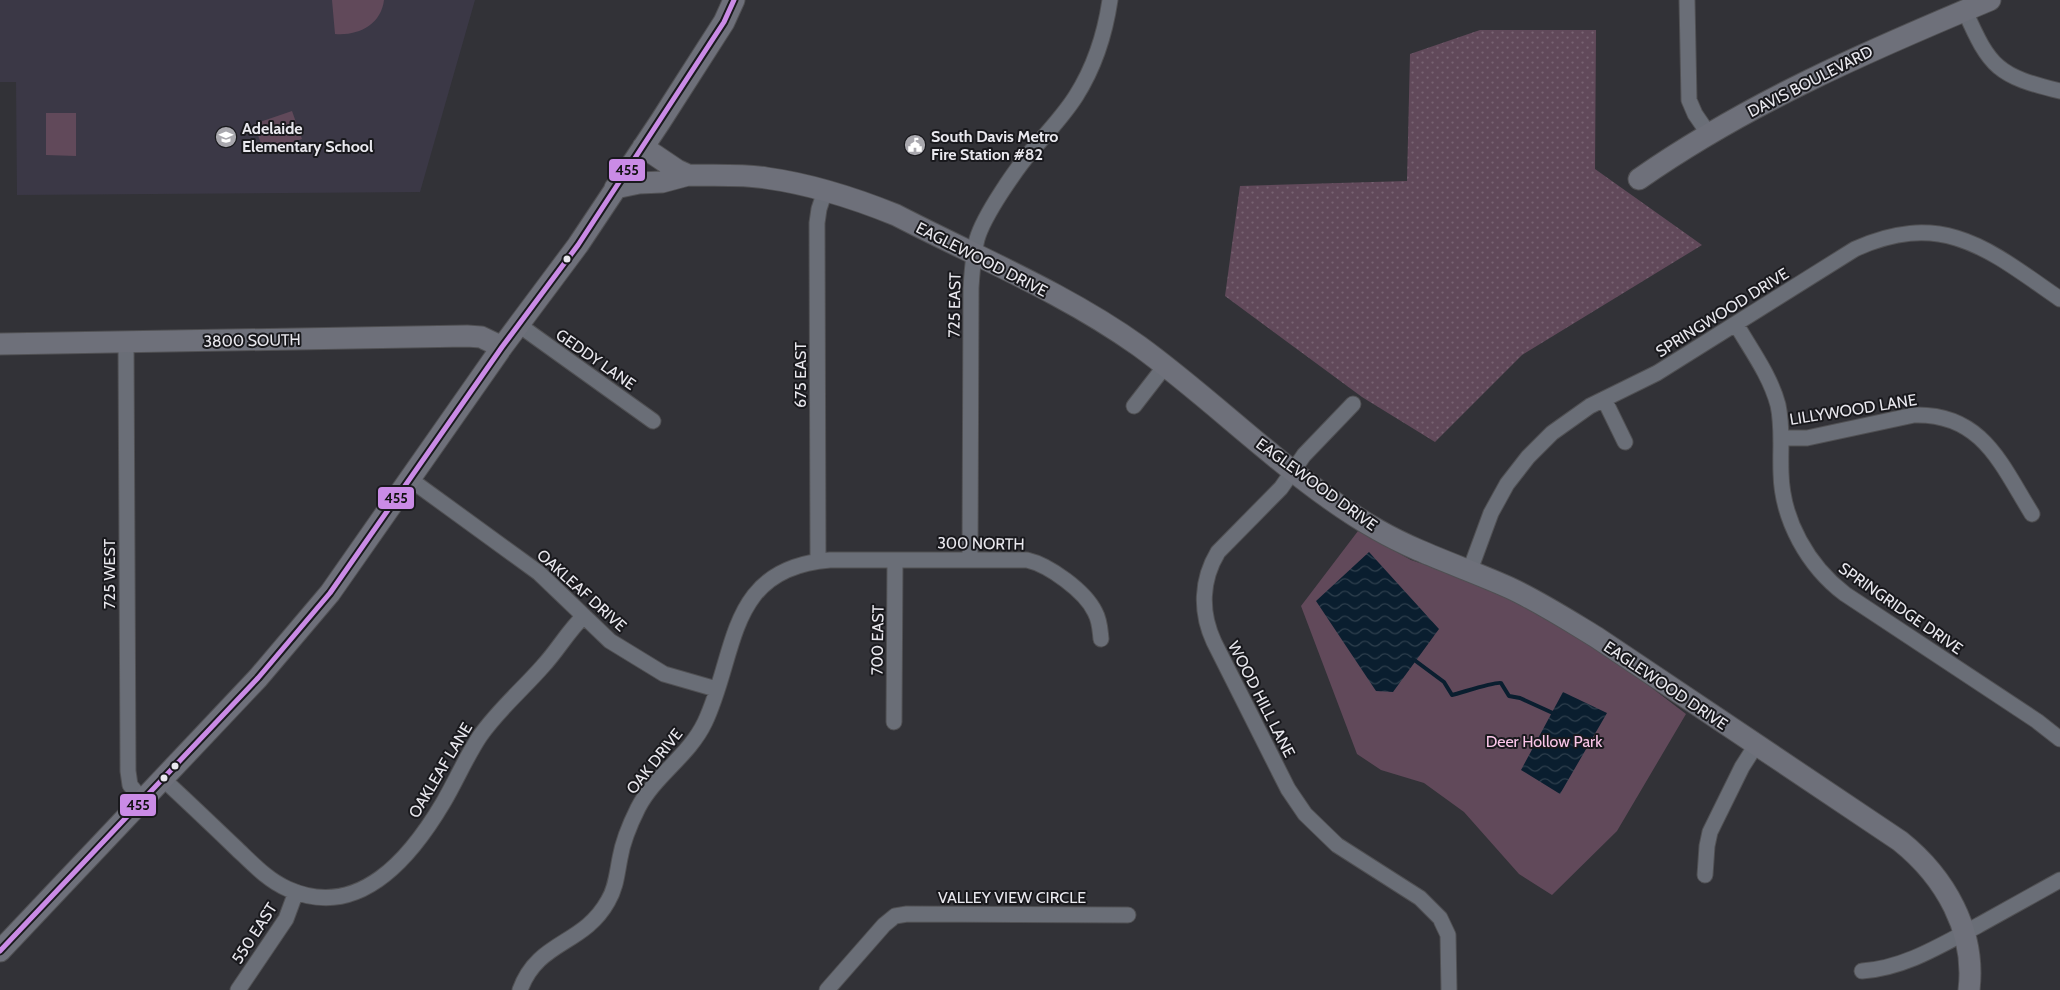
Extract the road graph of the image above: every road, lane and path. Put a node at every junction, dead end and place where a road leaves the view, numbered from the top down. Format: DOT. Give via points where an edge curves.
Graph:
graph roads {
  1 [pos="734,0"];
  2 [pos="1110,0"];
  3 [pos="1687,0"];
  4 [pos="1990,0"];
  5 [pos="1965,10"];
  6 [pos="2060,92"];
  7 [pos="1708,133"];
  8 [pos="644,147"];
  9 [pos="688,175"];
  10 [pos="1639,179"];
  11 [pos="615,188"];
  12 [pos="825,191"];
  13 [pos="974,255"];
  14 [pos="2060,298"];
  15 [pos="1736,324"];
  16 [pos="519,325"];
  17 [pos="126,342"];
  18 [pos="0,344"];
  19 [pos="502,347"];
  20 [pos="1165,366"];
  21 [pos="1604,399"];
  22 [pos="1353,404"];
  23 [pos="1134,406"];
  24 [pos="654,421"];
  25 [pos="1782,438"];
  26 [pos="1625,442"];
  27 [pos="1293,470"];
  28 [pos="411,480"];
  29 [pos="2032,514"];
  30 [pos="895,560"];
  31 [pos="970,560"];
  32 [pos="818,561"];
  33 [pos="1470,570"];
  34 [pos="584,616"];
  35 [pos="1101,639"];
  36 [pos="716,689"];
  37 [pos="894,722"];
  38 [pos="2059,736"];
  39 [pos="1756,744"];
  40 [pos="163,779"];
  41 [pos="143,801"];
  42 [pos="1705,875"];
  43 [pos="2060,880"];
  44 [pos="296,892"];
  45 [pos="1128,915"];
  46 [pos="1964,933"];
  47 [pos="0,951"];
  48 [pos="1862,971"];
  49 [pos="238,990"];
  50 [pos="520,990"];
  51 [pos="827,990"];
  52 [pos="1448,990"];
  53 [pos="1969,990"];
  1 -- 8 [label="main road" via="724,22"];
  2 -- 13 [label="street, 725 EAST" via="1099,49 1090,71 1068,108 1022,163 997,201 978,238"];
  3 -- 7 [label="street" via="1689,100"];
  4 -- 5 [label="main road, DAVIS BOULEVARD"];
  5 -- 6 [label="street" via="1980,46 1998,67 2014,78"];
  5 -- 7 [label="main road, DAVIS BOULEVARD" via="1800,83"];
  7 -- 10 [label="main road, DAVIS BOULEVARD"];
  8 -- 9 [label="main road, EAGLEWOOD DRIVE"];
  8 -- 11 [label="main road"];
  9 -- 11 [label="main road"];
  9 -- 12 [label="main road, EAGLEWOOD DRIVE" via="764,178"];
  11 -- 16 [label="main road"];
  12 -- 13 [label="main road, EAGLEWOOD DRIVE" via="896,215"];
  12 -- 32 [label="street, 675 EAST" via="817,223"];
  13 -- 20 [label="main road, EAGLEWOOD DRIVE" via="1088,313"];
  13 -- 31 [label="street, 725 EAST" via="971,288"];
  14 -- 15 [label="street, SPRINGWOOD DRIVE" via="1985,248 1942,234 1912,233 1882,238 1855,249"];
  15 -- 21 [label="street, SPRINGWOOD DRIVE" via="1657,373"];
  15 -- 25 [label="street, SPRINGRIDGE DRIVE" via="1772,387"];
  16 -- 19 [label="main road"];
  16 -- 24 [label="street, GEDDY LANE"];
  17 -- 18 [label="main road, 3800 SOUTH"];
  17 -- 19 [label="main road, 3800 SOUTH" via="467,336 481,337"];
  17 -- 41 [label="street, 725 WEST" via="128,779"];
  19 -- 28 [label="main road"];
  20 -- 23 [label="street"];
  20 -- 27 [label="main road, EAGLEWOOD DRIVE"];
  21 -- 26 [label="street"];
  21 -- 33 [label="street, SPRINGWOOD DRIVE" via="1576,414 1552,433 1517,471 1491,513"];
  22 -- 27 [label="street, WOOD HILL LANE"];
  25 -- 29 [label="street, LILLYWOOD LANE" via="1807,438 1914,415 1949,419 1972,430 1987,443"];
  25 -- 38 [label="street, SPRINGRIDGE DRIVE" via="1781,482 1788,514 1805,551 1827,579"];
  27 -- 33 [label="main road, EAGLEWOOD DRIVE" via="1378,530"];
  27 -- 52 [label="street, WOOD HILL LANE" via="1280,488 1226,542 1213,561 1204,595 1209,631 1288,789 1305,814 1337,845 1420,898 1440,918 1448,935"];
  28 -- 34 [label="street, OAKLEAF DRIVE" via="533,568"];
  28 -- 40 [label="main road" via="308,621"];
  30 -- 31 [label="street, 300 NORTH"];
  30 -- 32 [label="street, 300 NORTH"];
  30 -- 37 [label="street, 700 EAST"];
  31 -- 35 [label="street, 300 NORTH" via="1027,560 1045,565 1091,606 1098,618"];
  32 -- 36 [label="street, OAK DRIVE" via="793,567 777,576 748,603 737,622"];
  33 -- 39 [label="main road, EAGLEWOOD DRIVE" via="1546,606"];
  34 -- 36 [label="street, OAKLEAF DRIVE" via="610,641 654,668 674,678"];
  34 -- 44 [label="street, OAKLEAF LANE" via="489,723 442,805 391,871 370,886 345,895 320,897"];
  36 -- 50 [label="street, OAK DRIVE" via="706,720 694,739 656,781 639,806 622,846 616,881 608,902 589,927 539,958"];
  39 -- 42 [label="street" via="1710,832"];
  39 -- 46 [label="main road, EAGLEWOOD DRIVE" via="1914,852 1946,891"];
  40 -- 41 [label="main road"];
  40 -- 44 [label="street, OAKLEAF LANE" via="267,876"];
  41 -- 47 [label="main road"];
  43 -- 46 [label="street"];
  44 -- 49 [label="street, 550 EAST" via="286,919"];
  45 -- 51 [label="street, VALLEY VIEW CIRCLE" via="895,916 884,924"];
  46 -- 48 [label="street" via="1897,965"];
  46 -- 53 [label="main road, EAGLEWOOD DRIVE"];
}
